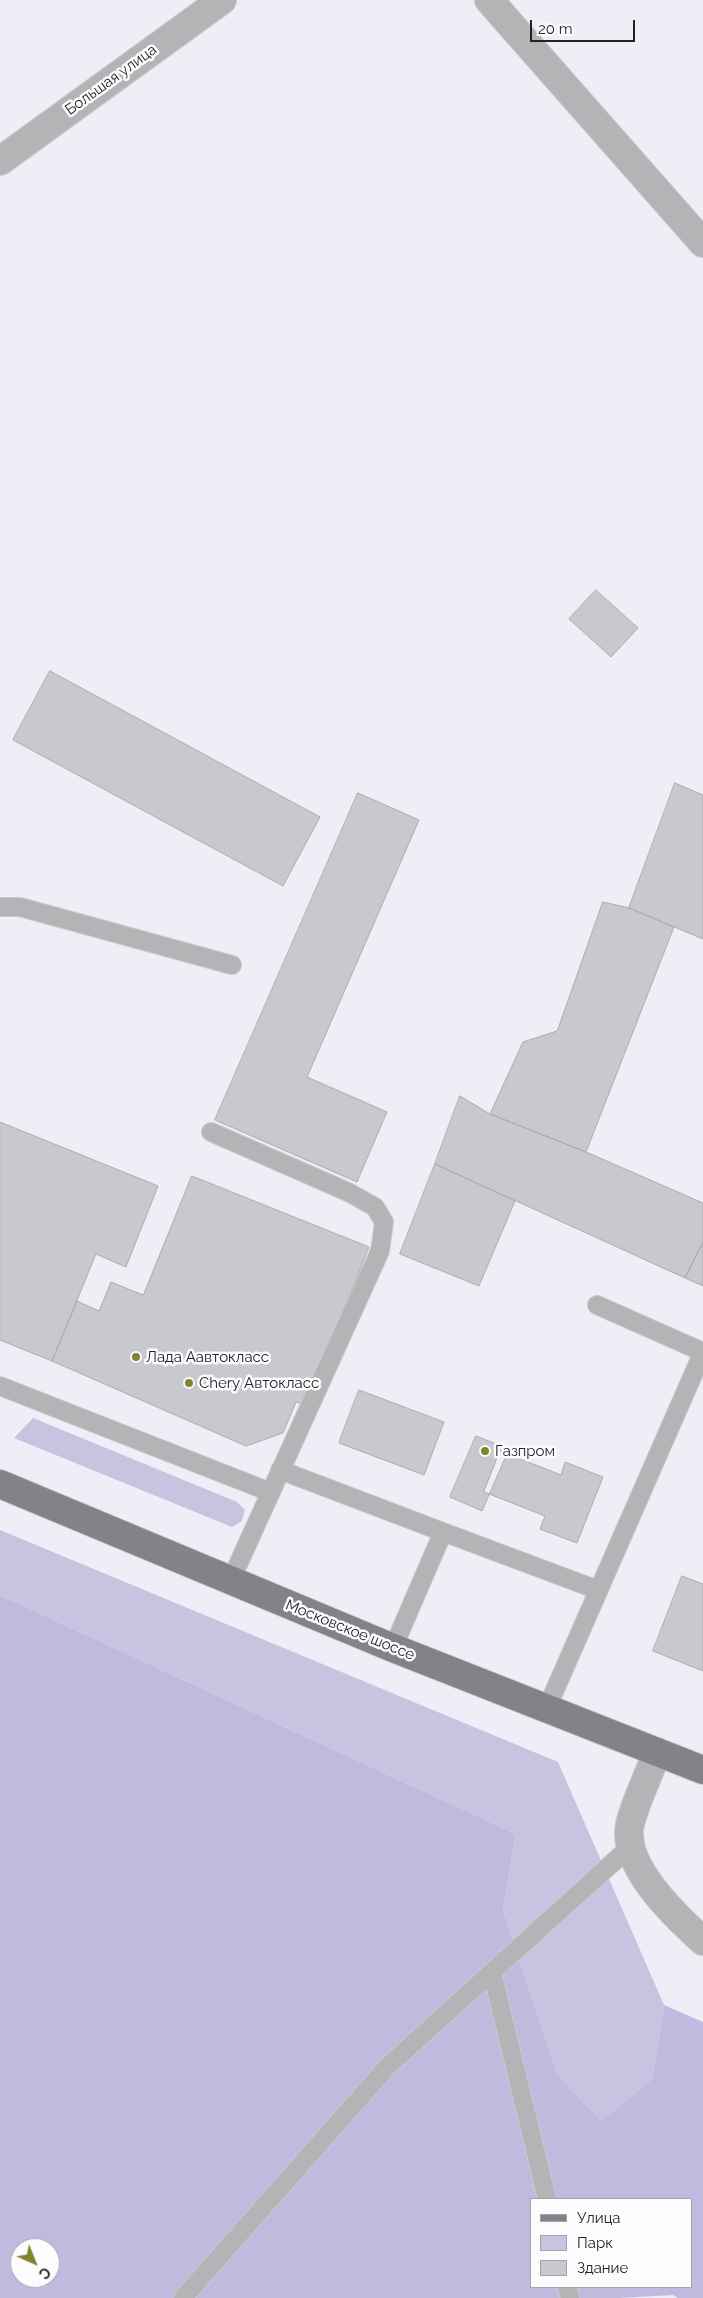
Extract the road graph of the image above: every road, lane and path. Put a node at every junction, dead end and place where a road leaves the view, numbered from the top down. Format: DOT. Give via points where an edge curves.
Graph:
graph roads {
  1 [pos="222,0"];
  2 [pos="489,0"];
  3 [pos="0,161"];
  4 [pos="703,243"];
  5 [pos="0,907"];
  6 [pos="232,965"];
  7 [pos="211,1132"];
  8 [pos="597,1305"];
  9 [pos="703,1352"];
  10 [pos="0,1386"];
  11 [pos="280,1470"];
  12 [pos="0,1484"];
  13 [pos="270,1492"];
  14 [pos="443,1532"];
  15 [pos="230,1580"];
  16 [pos="598,1590"];
  17 [pos="393,1648"];
  18 [pos="547,1708"];
  19 [pos="657,1752"];
  20 [pos="703,1770"];
  21 [pos="630,1847"];
  22 [pos="703,1941"];
  23 [pos="492,1972"];
  24 [pos="546,2198"];
  25 [pos="183,2298"];
  1 -- 3 [label="street, Большая улица"];
  2 -- 4 [label="street"];
  5 -- 6 [label="lane" via="20,907"];
  7 -- 11 [label="lane" via="348,1192 375,1207 384,1222 380,1251"];
  8 -- 9 [label="lane"];
  9 -- 16 [label="lane"];
  10 -- 13 [label="lane"];
  11 -- 13 [label="lane"];
  11 -- 14 [label="lane"];
  12 -- 15 [label="main road, Московское шоссе"];
  13 -- 15 [label="lane"];
  14 -- 16 [label="lane"];
  14 -- 17 [label="lane"];
  15 -- 17 [label="main road, Московское шоссе"];
  16 -- 18 [label="lane"];
  17 -- 18 [label="main road, Московское шоссе"];
  18 -- 19 [label="main road, Московское шоссе"];
  19 -- 20 [label="main road, Московское шоссе"];
  19 -- 21 [label="street" via="630,1826"];
  21 -- 22 [label="street" via="638,1869"];
  21 -- 23 [label="lane"];
  23 -- 24 [label="lane"];
  23 -- 25 [label="lane" via="388,2066"];
}
